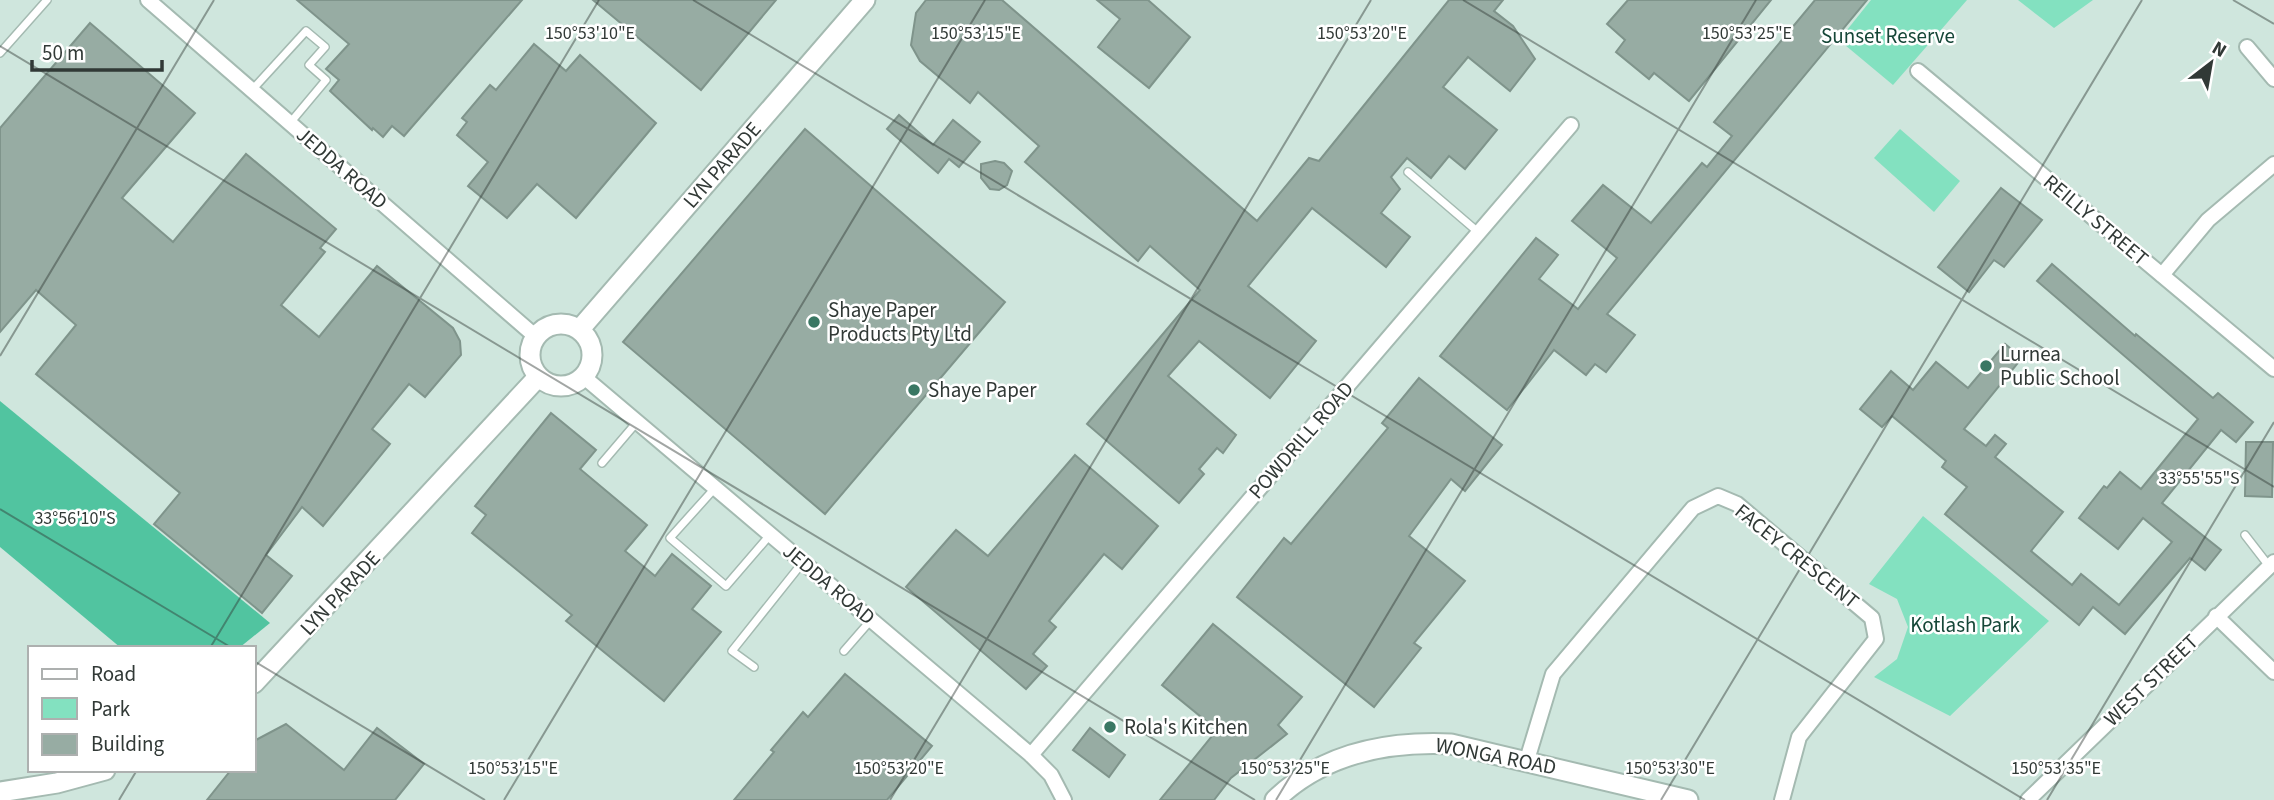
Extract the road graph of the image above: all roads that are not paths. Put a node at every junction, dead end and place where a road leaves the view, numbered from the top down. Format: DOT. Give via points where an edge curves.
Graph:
graph roads {
  1 [pos="47,0"];
  2 [pos="148,0"];
  3 [pos="864,0"];
  4 [pos="2247,47"];
  5 [pos="0,53"];
  6 [pos="1918,71"];
  7 [pos="2274,79"];
  8 [pos="252,90"];
  9 [pos="290,123"];
  10 [pos="1570,125"];
  11 [pos="2274,164"];
  12 [pos="1408,172"];
  13 [pos="1478,232"];
  14 [pos="2162,275"];
  15 [pos="580,330"];
  16 [pos="536,336"];
  17 [pos="2274,369"];
  18 [pos="538,377"];
  19 [pos="584,377"];
  20 [pos="637,422"];
  21 [pos="602,463"];
  22 [pos="715,488"];
  23 [pos="770,535"];
  24 [pos="2245,535"];
  25 [pos="803,562"];
  26 [pos="2272,564"];
  27 [pos="2216,616"];
  28 [pos="871,620"];
  29 [pos="844,651"];
  30 [pos="754,667"];
  31 [pos="2274,672"];
  32 [pos="256,681"];
  33 [pos="1031,755"];
  34 [pos="1527,761"];
  35 [pos="98,772"];
  36 [pos="12,794"];
  37 [pos="1063,800"];
  38 [pos="1275,800"];
  39 [pos="1688,800"];
  40 [pos="1782,800"];
  41 [pos="2028,800"];
  1 -- 5 [label="lane"];
  2 -- 8 [label="street, JEDDA ROAD"];
  3 -- 15 [label="street, LYN PARADE"];
  4 -- 7 [label="street"];
  6 -- 14 [label="street, REILLY STREET"];
  8 -- 9 [label="street, JEDDA ROAD"];
  8 -- 9 [label="lane" via="306,31 325,47 309,65 326,80"];
  9 -- 16 [label="street, JEDDA ROAD"];
  10 -- 13 [label="street, POWDRILL ROAD"];
  11 -- 14 [label="street" via="2208,220"];
  12 -- 13 [label="lane"];
  13 -- 33 [label="street, POWDRILL ROAD"];
  14 -- 17 [label="street, REILLY STREET"];
  15 -- 16 [label="street" via="551,324"];
  15 -- 19 [label="street" via="592,347 593,358"];
  16 -- 18 [label="street" via="530,361"];
  18 -- 19 [label="street" via="566,386"];
  18 -- 32 [label="street, LYN PARADE"];
  19 -- 20 [label="street, JEDDA ROAD"];
  20 -- 21 [label="lane"];
  20 -- 22 [label="street, JEDDA ROAD"];
  22 -- 23 [label="street, JEDDA ROAD"];
  22 -- 23 [label="lane" via="670,538 726,586"];
  23 -- 25 [label="street, JEDDA ROAD"];
  24 -- 26 [label="lane"];
  25 -- 28 [label="street, JEDDA ROAD"];
  25 -- 30 [label="lane" via="732,651"];
  26 -- 27 [label="street, WEST STREET"];
  27 -- 31 [label="street"];
  27 -- 41 [label="street, WEST STREET"];
  28 -- 29 [label="lane"];
  28 -- 33 [label="street, JEDDA ROAD"];
  33 -- 37 [label="street, JEDDA ROAD" via="1051,775"];
  34 -- 38 [label="street, WONGA ROAD" via="1451,744 1415,742 1373,748 1334,759 1291,784"];
  34 -- 39 [label="street, WONGA ROAD"];
  34 -- 40 [label="street, FACEY CRESCENT" via="1553,674 1693,508 1718,496 1737,504 1872,618 1876,639 1799,737"];
  35 -- 36 [label="street"];
}
